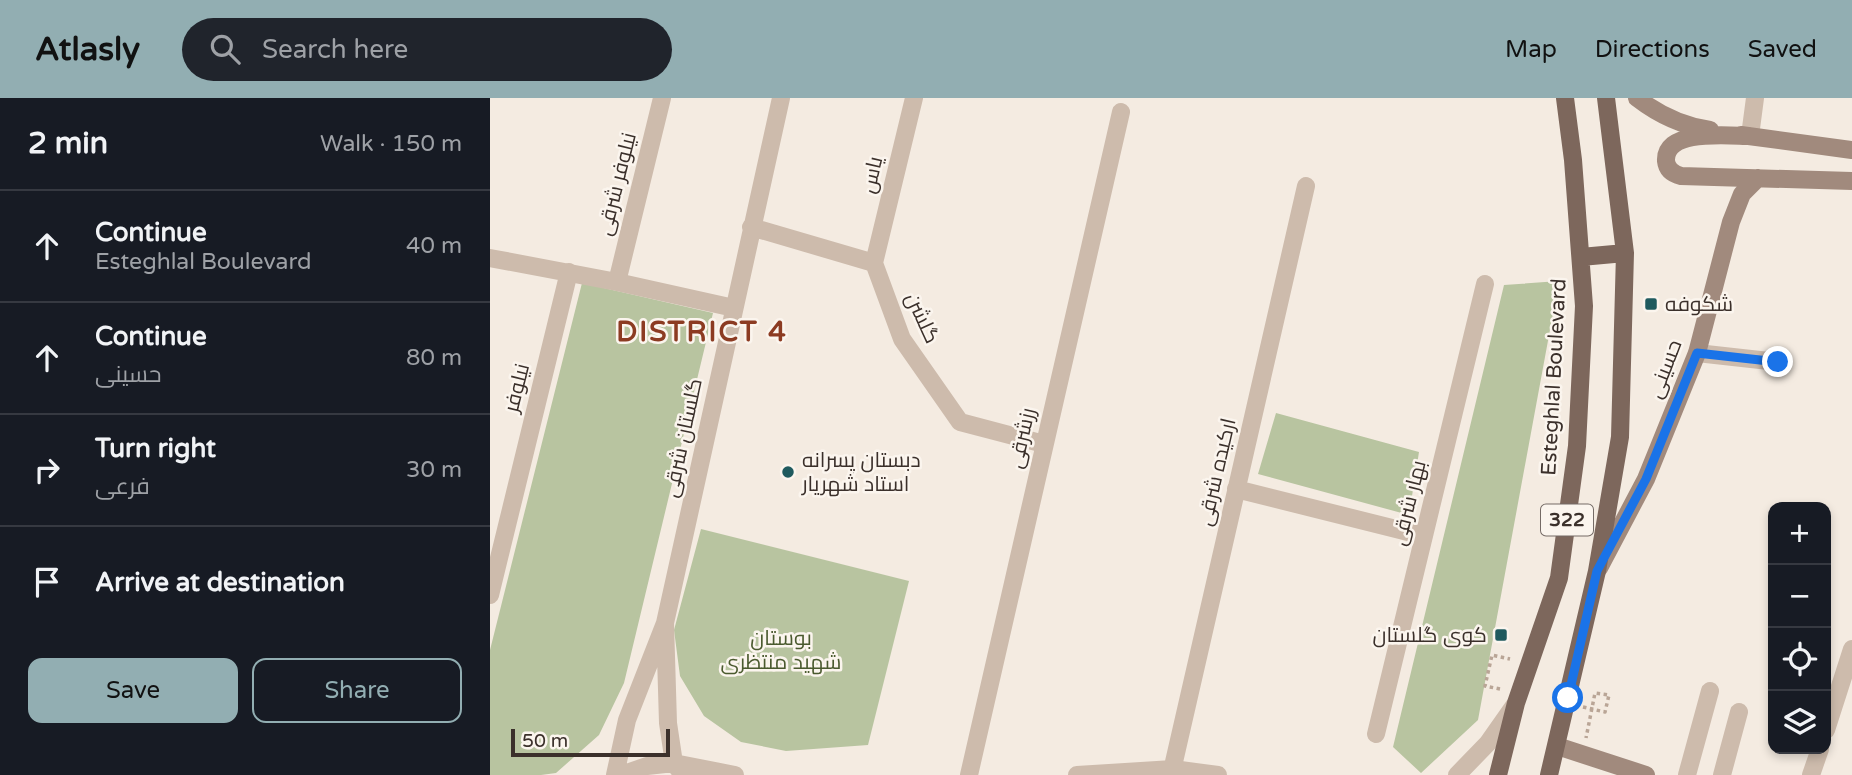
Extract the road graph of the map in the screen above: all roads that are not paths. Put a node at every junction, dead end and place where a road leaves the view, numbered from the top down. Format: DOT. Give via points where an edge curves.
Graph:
graph roads {
  1 [pos="662,98"];
  2 [pos="781,98"];
  3 [pos="914,98"];
  4 [pos="1565,98"];
  5 [pos="1606,98"];
  6 [pos="1637,98"];
  7 [pos="1755,98"];
  8 [pos="1121,112"];
  9 [pos="1750,136"];
  10 [pos="1852,150"];
  11 [pos="1758,178"];
  12 [pos="1852,181"];
  13 [pos="1306,186"];
  14 [pos="751,227"];
  15 [pos="1625,253"];
  16 [pos="1581,257"];
  17 [pos="490,258"];
  18 [pos="874,263"];
  19 [pos="569,272"];
  20 [pos="617,282"];
  21 [pos="1485,284"];
  22 [pos="734,308"];
  23 [pos="1697,353"];
  24 [pos="1778,362"];
  25 [pos="1044,444"];
  26 [pos="1236,489"];
  27 [pos="1424,536"];
  28 [pos="1597,571"];
  29 [pos="490,596"];
  30 [pos="665,623"];
  31 [pos="1852,649"];
  32 [pos="1710,691"];
  33 [pos="1516,703"];
  34 [pos="1739,712"];
  35 [pos="1831,714"];
  36 [pos="1376,734"];
  37 [pos="1557,746"];
  38 [pos="1818,754"];
  39 [pos="1612,764"];
  40 [pos="679,769"];
  41 [pos="1172,772"];
  42 [pos="615,775"];
  43 [pos="621,775"];
  44 [pos="735,775"];
  45 [pos="969,775"];
  46 [pos="1077,775"];
  47 [pos="1218,775"];
  48 [pos="1457,775"];
  49 [pos="1498,775"];
  50 [pos="1549,775"];
  51 [pos="1597,775"];
  52 [pos="1646,775"];
  53 [pos="1688,775"];
  54 [pos="1722,775"];
  55 [pos="1811,775"];
  1 -- 20 [label="street, نیلوفر شرقی"];
  2 -- 14 [label="street, گلستان شرقی"];
  3 -- 18 [label="street, یاس"];
  4 -- 16 [label="main road, Esteghlal Boulevard / 322"];
  5 -- 15 [label="main road, 322"];
  6 -- 9 [label="main road" via="1656,113 1696,128"];
  7 -- 9 [label="street"];
  8 -- 25 [label="street, رزشرقی"];
  9 -- 10 [label="main road"];
  9 -- 11 [label="main road" via="1686,137 1668,151 1666,160 1668,169 1681,176"];
  11 -- 12 [label="main road"];
  11 -- 23 [label="main road, حسینی" via="1742,194 1731,222"];
  13 -- 26 [label="street, ارکیده شرقی"];
  14 -- 18 [label="street"];
  14 -- 22 [label="street, گلستان شرقی"];
  15 -- 16 [label="main road"];
  15 -- 28 [label="main road, 322" via="1620,437"];
  16 -- 33 [label="main road, Esteghlal Boulevard / 322" via="1584,306 1577,446 1559,578"];
  17 -- 19 [label="street"];
  18 -- 25 [label="street, گلشن" via="902,339 960,422"];
  19 -- 20 [label="street"];
  19 -- 29 [label="street, نیلوفر"];
  20 -- 22 [label="street"];
  21 -- 27 [label="street, بهار شرقی"];
  22 -- 30 [label="street, گلستان شرقی"];
  23 -- 24 [label="street"];
  23 -- 28 [label="main road, حسینی" via="1646,479"];
  25 -- 45 [label="street, رزشرقی"];
  26 -- 27 [label="street"];
  26 -- 41 [label="street, ارکیده شرقی"];
  27 -- 36 [label="street, بهار شرقی"];
  28 -- 37 [label="main road, 322"];
  30 -- 40 [label="street" via="668,723"];
  30 -- 42 [label="street" via="626,720"];
  31 -- 35 [label="street"];
  32 -- 53 [label="street"];
  33 -- 48 [label="street" via="1488,744"];
  33 -- 49 [label="main road, Esteghlal Boulevard / 322"];
  34 -- 54 [label="street"];
  37 -- 39 [label="main road"];
  37 -- 50 [label="main road, 322"];
  38 -- 55 [label="street"];
  39 -- 51 [label="main road"];
  39 -- 52 [label="main road"];
  40 -- 43 [label="street" via="647,766"];
  40 -- 44 [label="street"];
  41 -- 46 [label="street"];
  41 -- 47 [label="street"];
}
